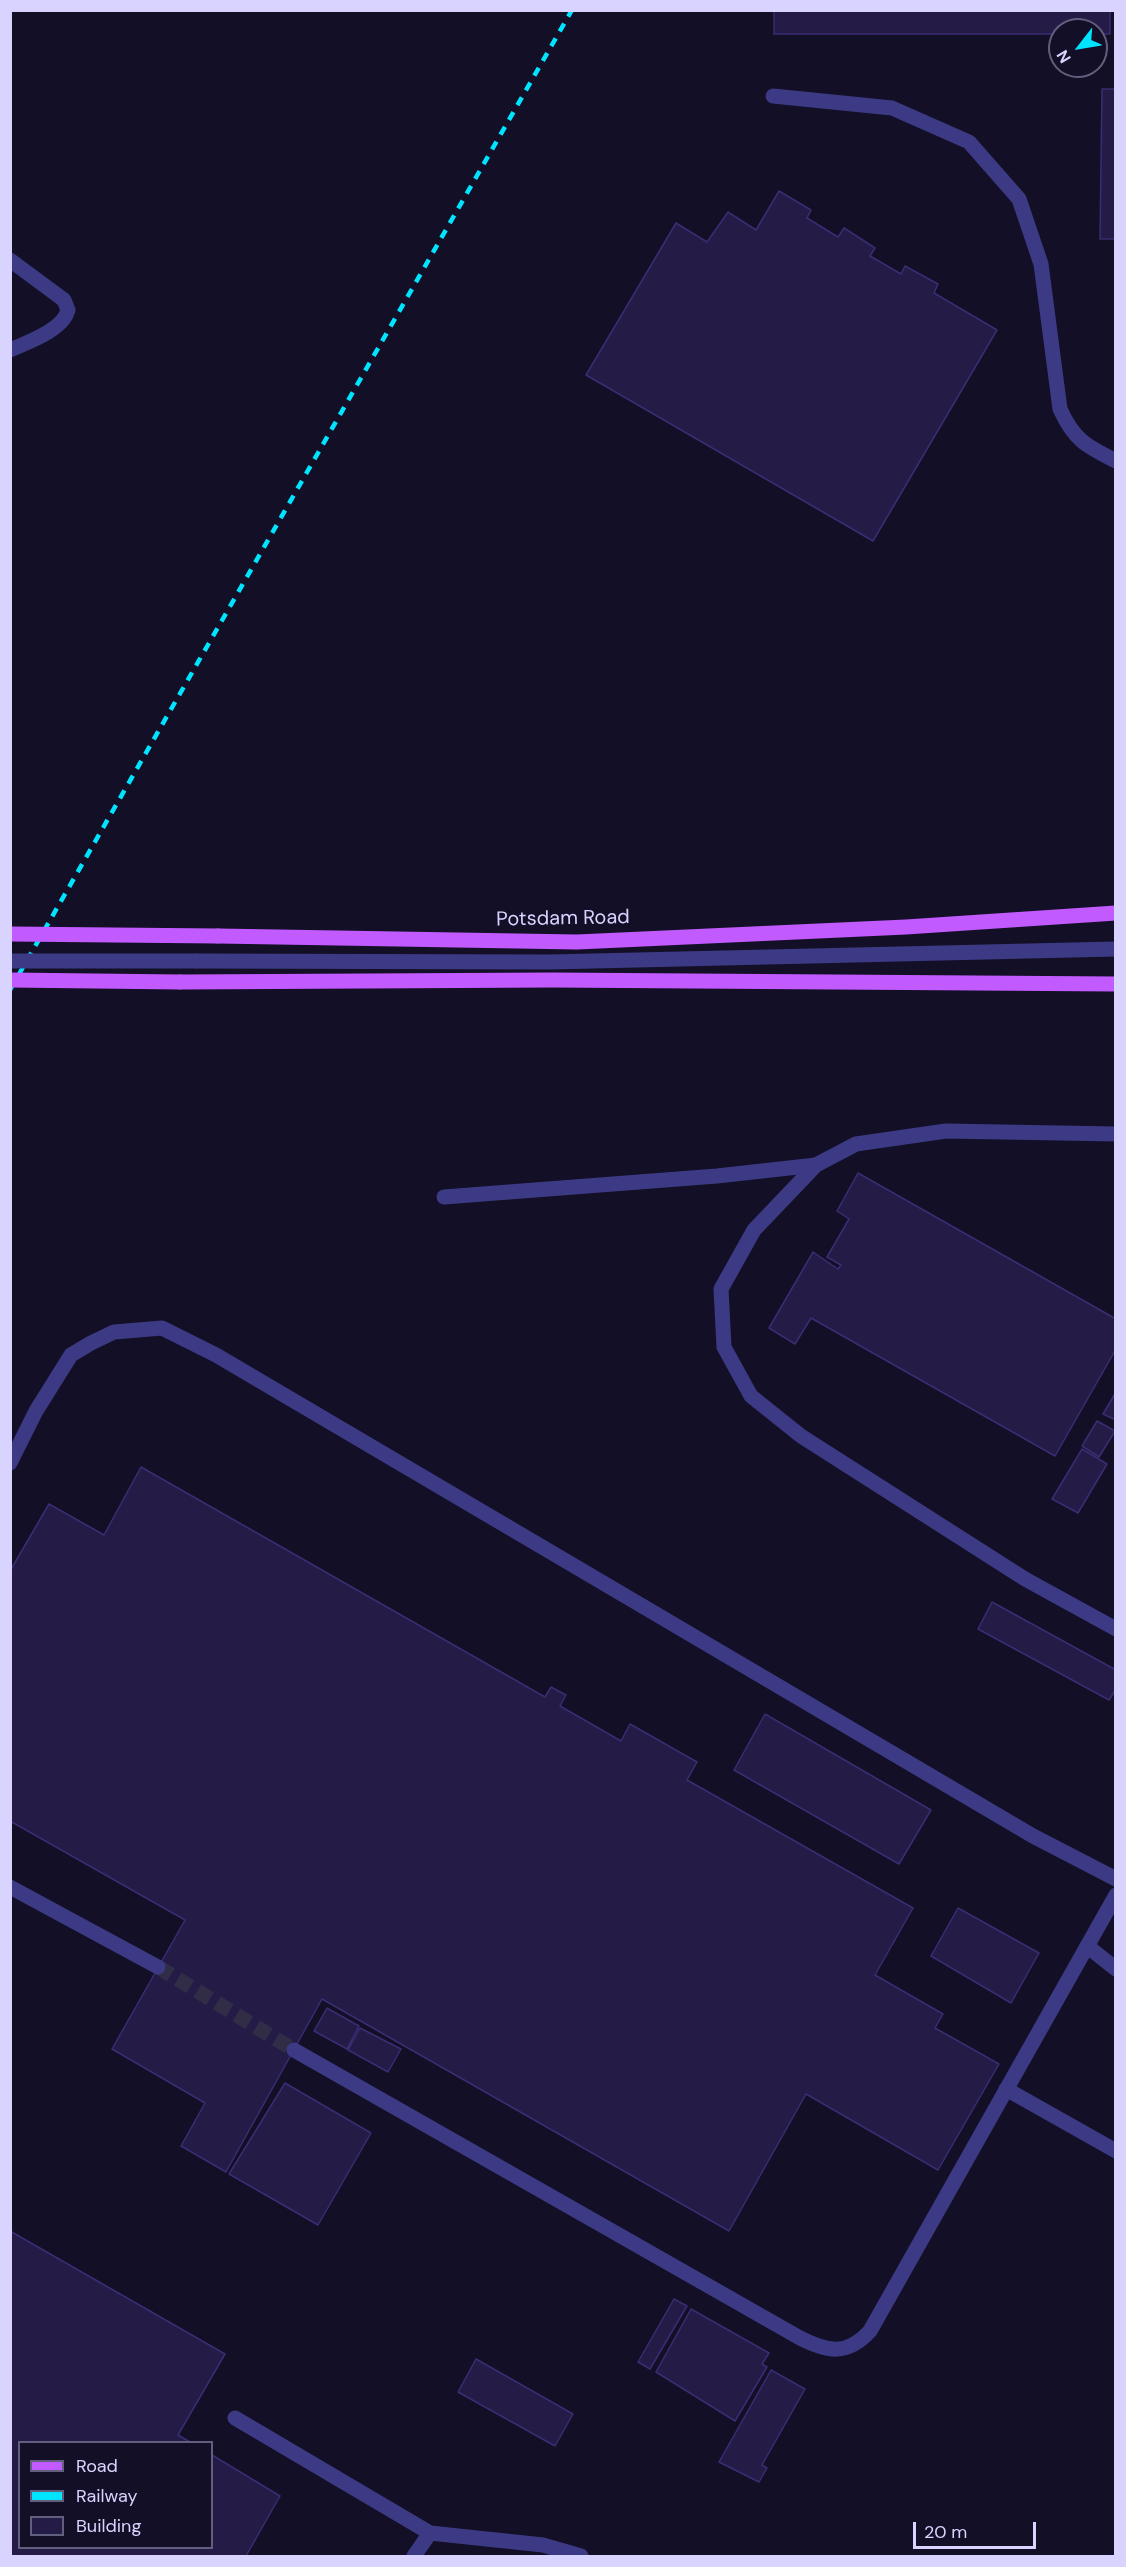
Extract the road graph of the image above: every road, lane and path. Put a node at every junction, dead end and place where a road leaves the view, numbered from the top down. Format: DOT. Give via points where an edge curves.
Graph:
graph roads {
  1 [pos="773,96"];
  2 [pos="10,260"];
  3 [pos="10,350"];
  4 [pos="1116,461"];
  5 [pos="1116,913"];
  6 [pos="10,934"];
  7 [pos="1116,949"];
  8 [pos="10,961"];
  9 [pos="10,980"];
  10 [pos="1116,984"];
  11 [pos="1116,1134"];
  12 [pos="816,1165"];
  13 [pos="444,1197"];
  14 [pos="10,1463"];
  15 [pos="1116,1629"];
  16 [pos="1116,1879"];
  17 [pos="10,1887"];
  18 [pos="1116,1895"];
  19 [pos="1087,1946"];
  20 [pos="158,1967"];
  21 [pos="1116,1969"];
  22 [pos="294,2050"];
  23 [pos="1006,2089"];
  24 [pos="1116,2151"];
  25 [pos="235,2418"];
  26 [pos="430,2533"];
  27 [pos="414,2556"];
  28 [pos="581,2556"];
  1 -- 4 [label="street" via="892,108 969,142 1019,200 1041,264 1060,409 1070,429 1086,446"];
  2 -- 3 [label="street" via="64,300 68,310 57,325"];
  5 -- 6 [label="main road, Potsdam Road, bridge" via="577,942"];
  7 -- 8 [label="street, bridge" via="550,962"];
  9 -- 10 [label="main road, bridge"];
  11 -- 12 [label="street" via="946,1131 856,1144"];
  12 -- 13 [label="street"];
  12 -- 15 [label="street" via="754,1230 721,1289 724,1347 751,1396 801,1436 1025,1579"];
  14 -- 16 [label="street" via="71,1355 114,1332 162,1328 216,1355 1033,1836"];
  17 -- 20 [label="street"];
  18 -- 19 [label="street"];
  19 -- 21 [label="street"];
  19 -- 23 [label="street"];
  22 -- 23 [label="street" via="820,2348 843,2349 859,2343 870,2331"];
  23 -- 24 [label="street"];
  25 -- 26 [label="street"];
  26 -- 27 [label="street"];
  26 -- 28 [label="street" via="543,2545"];
}
